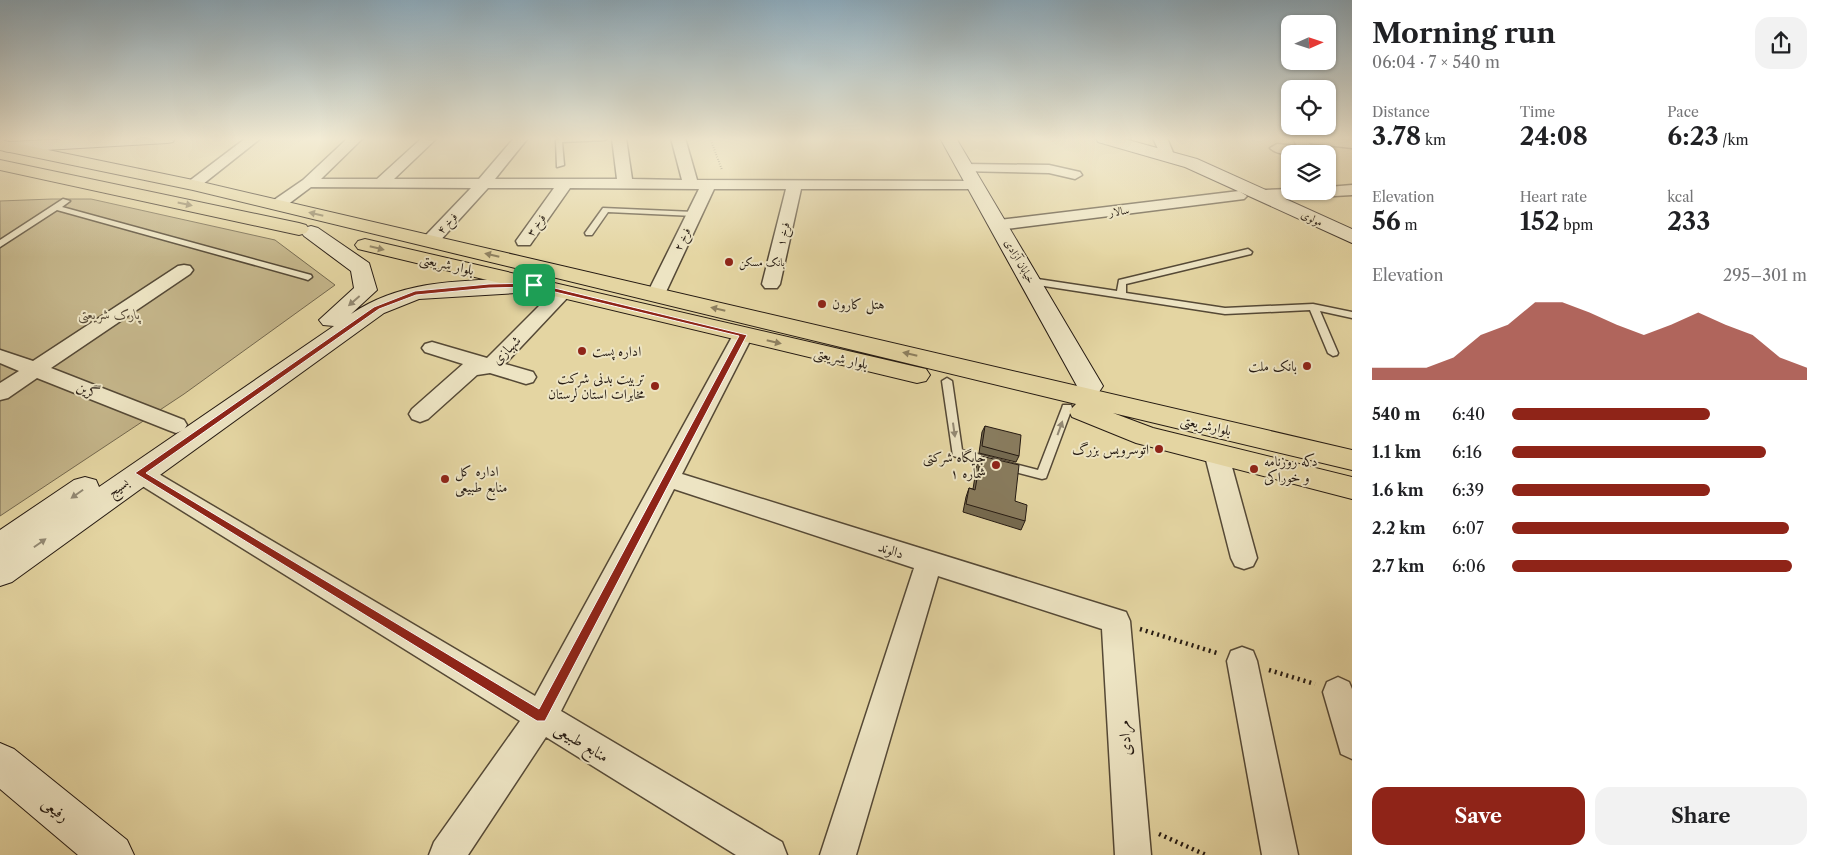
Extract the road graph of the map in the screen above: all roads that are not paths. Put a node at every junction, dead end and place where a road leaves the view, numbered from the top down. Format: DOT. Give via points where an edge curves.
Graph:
graph roads {
  1 [pos="117,178"];
  2 [pos="159,178"];
  3 [pos="202,178"];
  4 [pos="313,178"];
  5 [pos="387,178"];
  6 [pos="488,178"];
  7 [pos="624,178"];
  8 [pos="689,178"];
  9 [pos="928,178"];
  10 [pos="971,178"];
  11 [pos="1223,178"];
  12 [pos="308,183"];
  13 [pos="380,184"];
  14 [pos="483,184"];
  15 [pos="564,184"];
  16 [pos="625,184"];
  17 [pos="691,184"];
  18 [pos="709,184"];
  19 [pos="795,184"];
  20 [pos="193,185"];
  21 [pos="1352,190"];
  22 [pos="1265,195"];
  23 [pos="1239,196"];
  24 [pos="66,201"];
  25 [pos="277,205"];
  26 [pos="57,208"];
  27 [pos="694,214"];
  28 [pos="999,225"];
  29 [pos="311,232"];
  30 [pos="589,234"];
  31 [pos="1352,237"];
  32 [pos="431,240"];
  33 [pos="524,241"];
  34 [pos="0,244"];
  35 [pos="1248,252"];
  36 [pos="184,270"];
  37 [pos="308,277"];
  38 [pos="1031,281"];
  39 [pos="771,284"];
  40 [pos="534,285"];
  41 [pos="563,292"];
  42 [pos="656,294"];
  43 [pos="1121,295"];
  44 [pos="1313,307"];
  45 [pos="1352,315"];
  46 [pos="743,335"];
  47 [pos="432,348"];
  48 [pos="1333,354"];
  49 [pos="0,356"];
  50 [pos="491,366"];
  51 [pos="36,370"];
  52 [pos="945,372"];
  53 [pos="526,377"];
  54 [pos="0,392"];
  55 [pos="1075,399"];
  56 [pos="420,414"];
  57 [pos="187,428"];
  58 [pos="1352,445"];
  59 [pos="1217,456"];
  60 [pos="1352,460"];
  61 [pos="139,473"];
  62 [pos="1352,477"];
  63 [pos="667,478"];
  64 [pos="1352,488"];
  65 [pos="0,547"];
  66 [pos="1244,558"];
  67 [pos="929,562"];
  68 [pos="0,572"];
  69 [pos="1116,621"];
  70 [pos="1242,661"];
  71 [pos="1338,692"];
  72 [pos="541,717"];
  73 [pos="1352,744"];
  74 [pos="0,763"];
  75 [pos="112,855"];
  76 [pos="447,855"];
  77 [pos="769,855"];
  78 [pos="838,855"];
  79 [pos="1132,855"];
  80 [pos="1280,855"];
  1 -- 29 [label="main road, بلوار شریعتی, one-way"];
  2 -- 20 [label="main road, بلوار شریعتی"];
  3 -- 20 [label="street"];
  4 -- 12 [label="street"];
  5 -- 13 [label="street"];
  6 -- 14 [label="street, فرخ ۴"];
  7 -- 16 [label="street"];
  8 -- 17 [label="street"];
  9 -- 19 [label="street"];
  10 -- 28 [label="street, خیابان آزادی"];
  11 -- 22 [label="street, مولوی"];
  12 -- 13 [label="street"];
  12 -- 25 [label="street"];
  13 -- 14 [label="street"];
  14 -- 15 [label="street"];
  14 -- 32 [label="street, فرخ ۴"];
  15 -- 16 [label="street"];
  15 -- 33 [label="street, فرخ ۳"];
  16 -- 17 [label="street"];
  17 -- 18 [label="street"];
  18 -- 19 [label="street"];
  18 -- 27 [label="street, فرخ ۲"];
  19 -- 39 [label="street, فرخ ۱"];
  20 -- 25 [label="main road, بلوار شریعتی"];
  21 -- 22 [label="street"];
  22 -- 31 [label="street, مولوی"];
  23 -- 28 [label="street, سالار"];
  24 -- 26 [label="lane"];
  32 -- 25 [label="main road, بلوار شریعتی, one-way"];
  26 -- 34 [label="lane"];
  26 -- 37 [label="lane"];
  27 -- 30 [label="lane" via="606,210"];
  27 -- 42 [label="street, فرخ ۲"];
  28 -- 38 [label="street, خیابان آزادی"];
  29 -- 40 [label="main road, بلوار شریعتی, one-way"];
  29 -- 57 [label="street, بسیج, one-way" via="361,268 366,290 336,317"];
  42 -- 32 [label="main road, بلوار شریعتی, one-way"];
  35 -- 43 [label="lane" via="1122,282"];
  36 -- 51 [label="street"];
  38 -- 43 [label="lane"];
  38 -- 55 [label="street, خیابان آزادی"];
  40 -- 41 [label="main road, بلوار شریعتی"];
  40 -- 57 [label="street, بسیج" via="415,293 376,308"];
  41 -- 46 [label="main road, بلوار شریعتی"];
  41 -- 50 [label="street, شهبازی"];
  52 -- 42 [label="main road, بلوار شریعتی, one-way"];
  43 -- 44 [label="lane" via="1225,311"];
  44 -- 45 [label="lane"];
  44 -- 48 [label="lane"];
  46 -- 52 [label="main road, بلوار شریعتی, one-way"];
  46 -- 63 [label="street"];
  47 -- 50 [label="street"];
  49 -- 51 [label="street, گرین"];
  50 -- 53 [label="street"];
  50 -- 56 [label="street, شهبازی" via="471,369"];
  51 -- 54 [label="street"];
  51 -- 57 [label="street, گرین"];
  52 -- 55 [label="main road" via="1014,370"];
  52 -- 55 [label="lane, one-way" via="957,454 1042,475"];
  55 -- 58 [label="main road"];
  55 -- 59 [label="main road" via="1146,436"];
  55 -- 60 [label="main road, بلوارشریعتی"];
  55 -- 62 [label="main road, بلوارشریعتی" via="1126,422"];
  57 -- 61 [label="street, بسیج"];
  57 -- 65 [label="street, بسیج, one-way"];
  59 -- 64 [label="main road"];
  59 -- 66 [label="street"];
  68 -- 61 [label="street, بسیج, one-way"];
  61 -- 72 [label="street, منابع طبیعی"];
  63 -- 67 [label="street, دالوند"];
  63 -- 72 [label="street"];
  67 -- 69 [label="street, دالوند"];
  67 -- 78 [label="street"];
  69 -- 79 [label="street, مرادی"];
  70 -- 80 [label="street"];
  71 -- 73 [label="street"];
  72 -- 76 [label="street"];
  72 -- 77 [label="street, منابع طبیعی"];
  74 -- 75 [label="street, رفیعی"];
}
